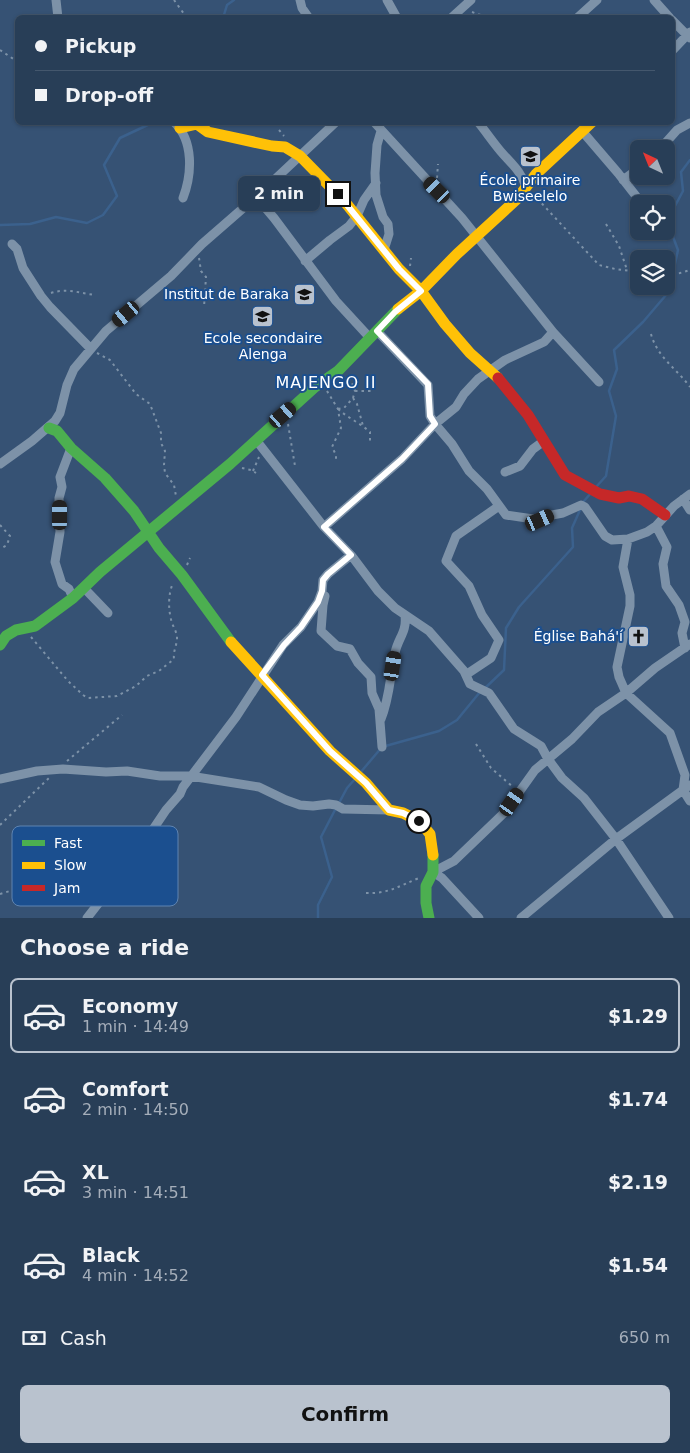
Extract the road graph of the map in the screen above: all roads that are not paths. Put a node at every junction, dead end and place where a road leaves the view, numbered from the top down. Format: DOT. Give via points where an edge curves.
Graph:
graph roads {
  1 [pos="56,0"];
  2 [pos="300,0"];
  3 [pos="387,0"];
  4 [pos="472,0"];
  5 [pos="596,0"];
  6 [pos="654,0"];
  7 [pos="58,15"];
  8 [pos="307,15"];
  9 [pos="395,15"];
  10 [pos="454,15"];
  11 [pos="581,15"];
  12 [pos="667,15"];
  13 [pos="675,23"];
  14 [pos="689,35"];
  15 [pos="675,48"];
  16 [pos="690,122"];
  17 [pos="198,125"];
  18 [pos="333,125"];
  19 [pos="376,125"];
  20 [pos="481,125"];
  21 [pos="589,125"];
  22 [pos="177,126"];
  23 [pos="381,131"];
  24 [pos="582,131"];
  25 [pos="668,140"];
  26 [pos="300,156"];
  27 [pos="630,175"];
  28 [pos="623,180"];
  29 [pos="376,183"];
  30 [pos="526,187"];
  31 [pos="635,195"];
  32 [pos="256,197"];
  33 [pos="183,198"];
  34 [pos="357,216"];
  35 [pos="476,237"];
  36 [pos="12,244"];
  37 [pos="384,250"];
  38 [pos="305,261"];
  39 [pos="421,291"];
  40 [pos="553,332"];
  41 [pos="373,335"];
  42 [pos="91,349"];
  43 [pos="489,370"];
  44 [pos="599,382"];
  45 [pos="435,424"];
  46 [pos="50,428"];
  47 [pos="544,441"];
  48 [pos="258,443"];
  49 [pos="71,448"];
  50 [pos="0,464"];
  51 [pos="505,472"];
  52 [pos="687,496"];
  53 [pos="499,506"];
  54 [pos="690,510"];
  55 [pos="665,515"];
  56 [pos="656,526"];
  57 [pos="324,527"];
  58 [pos="149,533"];
  59 [pos="628,538"];
  60 [pos="351,555"];
  61 [pos="328,574"];
  62 [pos="84,588"];
  63 [pos="73,598"];
  64 [pos="108,613"];
  65 [pos="405,616"];
  66 [pos="0,645"];
  67 [pos="687,646"];
  68 [pos="467,674"];
  69 [pos="262,675"];
  70 [pos="626,692"];
  71 [pos="379,724"];
  72 [pos="382,748"];
  73 [pos="548,759"];
  74 [pos="190,776"];
  75 [pos="0,779"];
  76 [pos="687,788"];
  77 [pos="690,800"];
  78 [pos="389,810"];
  79 [pos="155,826"];
  80 [pos="616,839"];
  81 [pos="433,872"];
  82 [pos="97,906"];
  83 [pos="87,918"];
  84 [pos="429,918"];
  85 [pos="479,918"];
  86 [pos="521,918"];
  87 [pos="669,918"];
  1 -- 7 [label="street"];
  2 -- 8 [label="street"];
  3 -- 9 [label="street"];
  4 -- 10 [label="street"];
  5 -- 11 [label="street"];
  6 -- 12 [label="street"];
  13 -- 14 [label="street"];
  14 -- 15 [label="street"];
  16 -- 25 [label="street"];
  17 -- 26 [label="street" via="208,132 285,147"];
  18 -- 26 [label="street"];
  19 -- 23 [label="street"];
  20 -- 30 [label="street" via="517,168"];
  21 -- 24 [label="street"];
  22 -- 33 [label="street" via="188,152 190,170"];
  23 -- 29 [label="street" via="377,145"];
  23 -- 35 [label="street"];
  24 -- 28 [label="street"];
  24 -- 30 [label="street"];
  26 -- 32 [label="street"];
  26 -- 34 [label="street"];
  27 -- 28 [label="street"];
  28 -- 31 [label="street"];
  29 -- 34 [label="street"];
  29 -- 37 [label="street" via="376,195 388,224 389,234"];
  30 -- 35 [label="street" via="517,200"];
  32 -- 38 [label="street"];
  32 -- 42 [label="street" via="195,250 171,276 106,330"];
  34 -- 37 [label="street"];
  34 -- 38 [label="street" via="350,226"];
  35 -- 39 [label="street"];
  35 -- 40 [label="street"];
  36 -- 42 [label="street" via="41,296"];
  37 -- 39 [label="street"];
  38 -- 41 [label="street" via="336,301"];
  39 -- 41 [label="street"];
  39 -- 43 [label="street" via="444,324"];
  40 -- 43 [label="street" via="544,342"];
  40 -- 44 [label="street"];
  41 -- 45 [label="street" via="428,384 430,416"];
  41 -- 48 [label="street" via="338,371 283,415"];
  42 -- 46 [label="street" via="74,369 60,413"];
  43 -- 45 [label="street" via="464,394 456,407"];
  43 -- 47 [label="street" via="528,415"];
  45 -- 53 [label="street"];
  45 -- 57 [label="street" via="402,459"];
  46 -- 49 [label="street" via="64,437"];
  46 -- 50 [label="street"];
  47 -- 51 [label="street" via="520,466"];
  47 -- 55 [label="street" via="565,475 600,494 642,500"];
  48 -- 57 [label="street"];
  48 -- 58 [label="street"];
  49 -- 58 [label="street" via="105,478"];
  49 -- 63 [label="street" via="60,477 60,532 55,562 62,584"];
  52 -- 54 [label="street"];
  52 -- 55 [label="street"];
  53 -- 59 [label="street" via="506,515 540,520 581,505 605,536 612,540"];
  53 -- 68 [label="street" via="456,536 446,561 468,586 499,640 491,658"];
  55 -- 56 [label="street"];
  56 -- 59 [label="street"];
  56 -- 67 [label="street" via="667,547 663,564 666,586 679,605 685,622 682,633"];
  57 -- 60 [label="street"];
  58 -- 62 [label="street"];
  58 -- 69 [label="street" via="231,642"];
  59 -- 70 [label="street" via="623,567 630,606 617,667"];
  60 -- 61 [label="street"];
  60 -- 65 [label="street" via="378,591"];
  61 -- 69 [label="street" via="323,580 318,602"];
  61 -- 71 [label="street" via="321,631 337,646 350,649 371,677 372,693 379,709"];
  62 -- 63 [label="street"];
  62 -- 64 [label="street"];
  63 -- 66 [label="street" via="35,626 6,636"];
  65 -- 68 [label="street" via="429,631"];
  65 -- 71 [label="street" via="406,626 395,650 390,692"];
  67 -- 70 [label="street"];
  68 -- 73 [label="street" via="470,684 487,691 513,728 540,746"];
  69 -- 74 [label="street" via="236,717"];
  69 -- 78 [label="street" via="330,751 366,783"];
  70 -- 73 [label="street" via="598,712"];
  70 -- 76 [label="street" via="670,734"];
  71 -- 72 [label="street"];
  73 -- 80 [label="street"];
  73 -- 81 [label="street" via="535,770 505,812 454,861"];
  74 -- 75 [label="street" via="63,769"];
  74 -- 78 [label="street" via="259,787 300,805 329,804 343,809"];
  74 -- 79 [label="street"];
  76 -- 77 [label="street"];
  76 -- 80 [label="street"];
  78 -- 81 [label="street" via="419,821 430,834"];
  80 -- 86 [label="street"];
  80 -- 87 [label="street"];
  81 -- 84 [label="street" via="426,886"];
  81 -- 85 [label="street"];
  82 -- 83 [label="street"];
}
